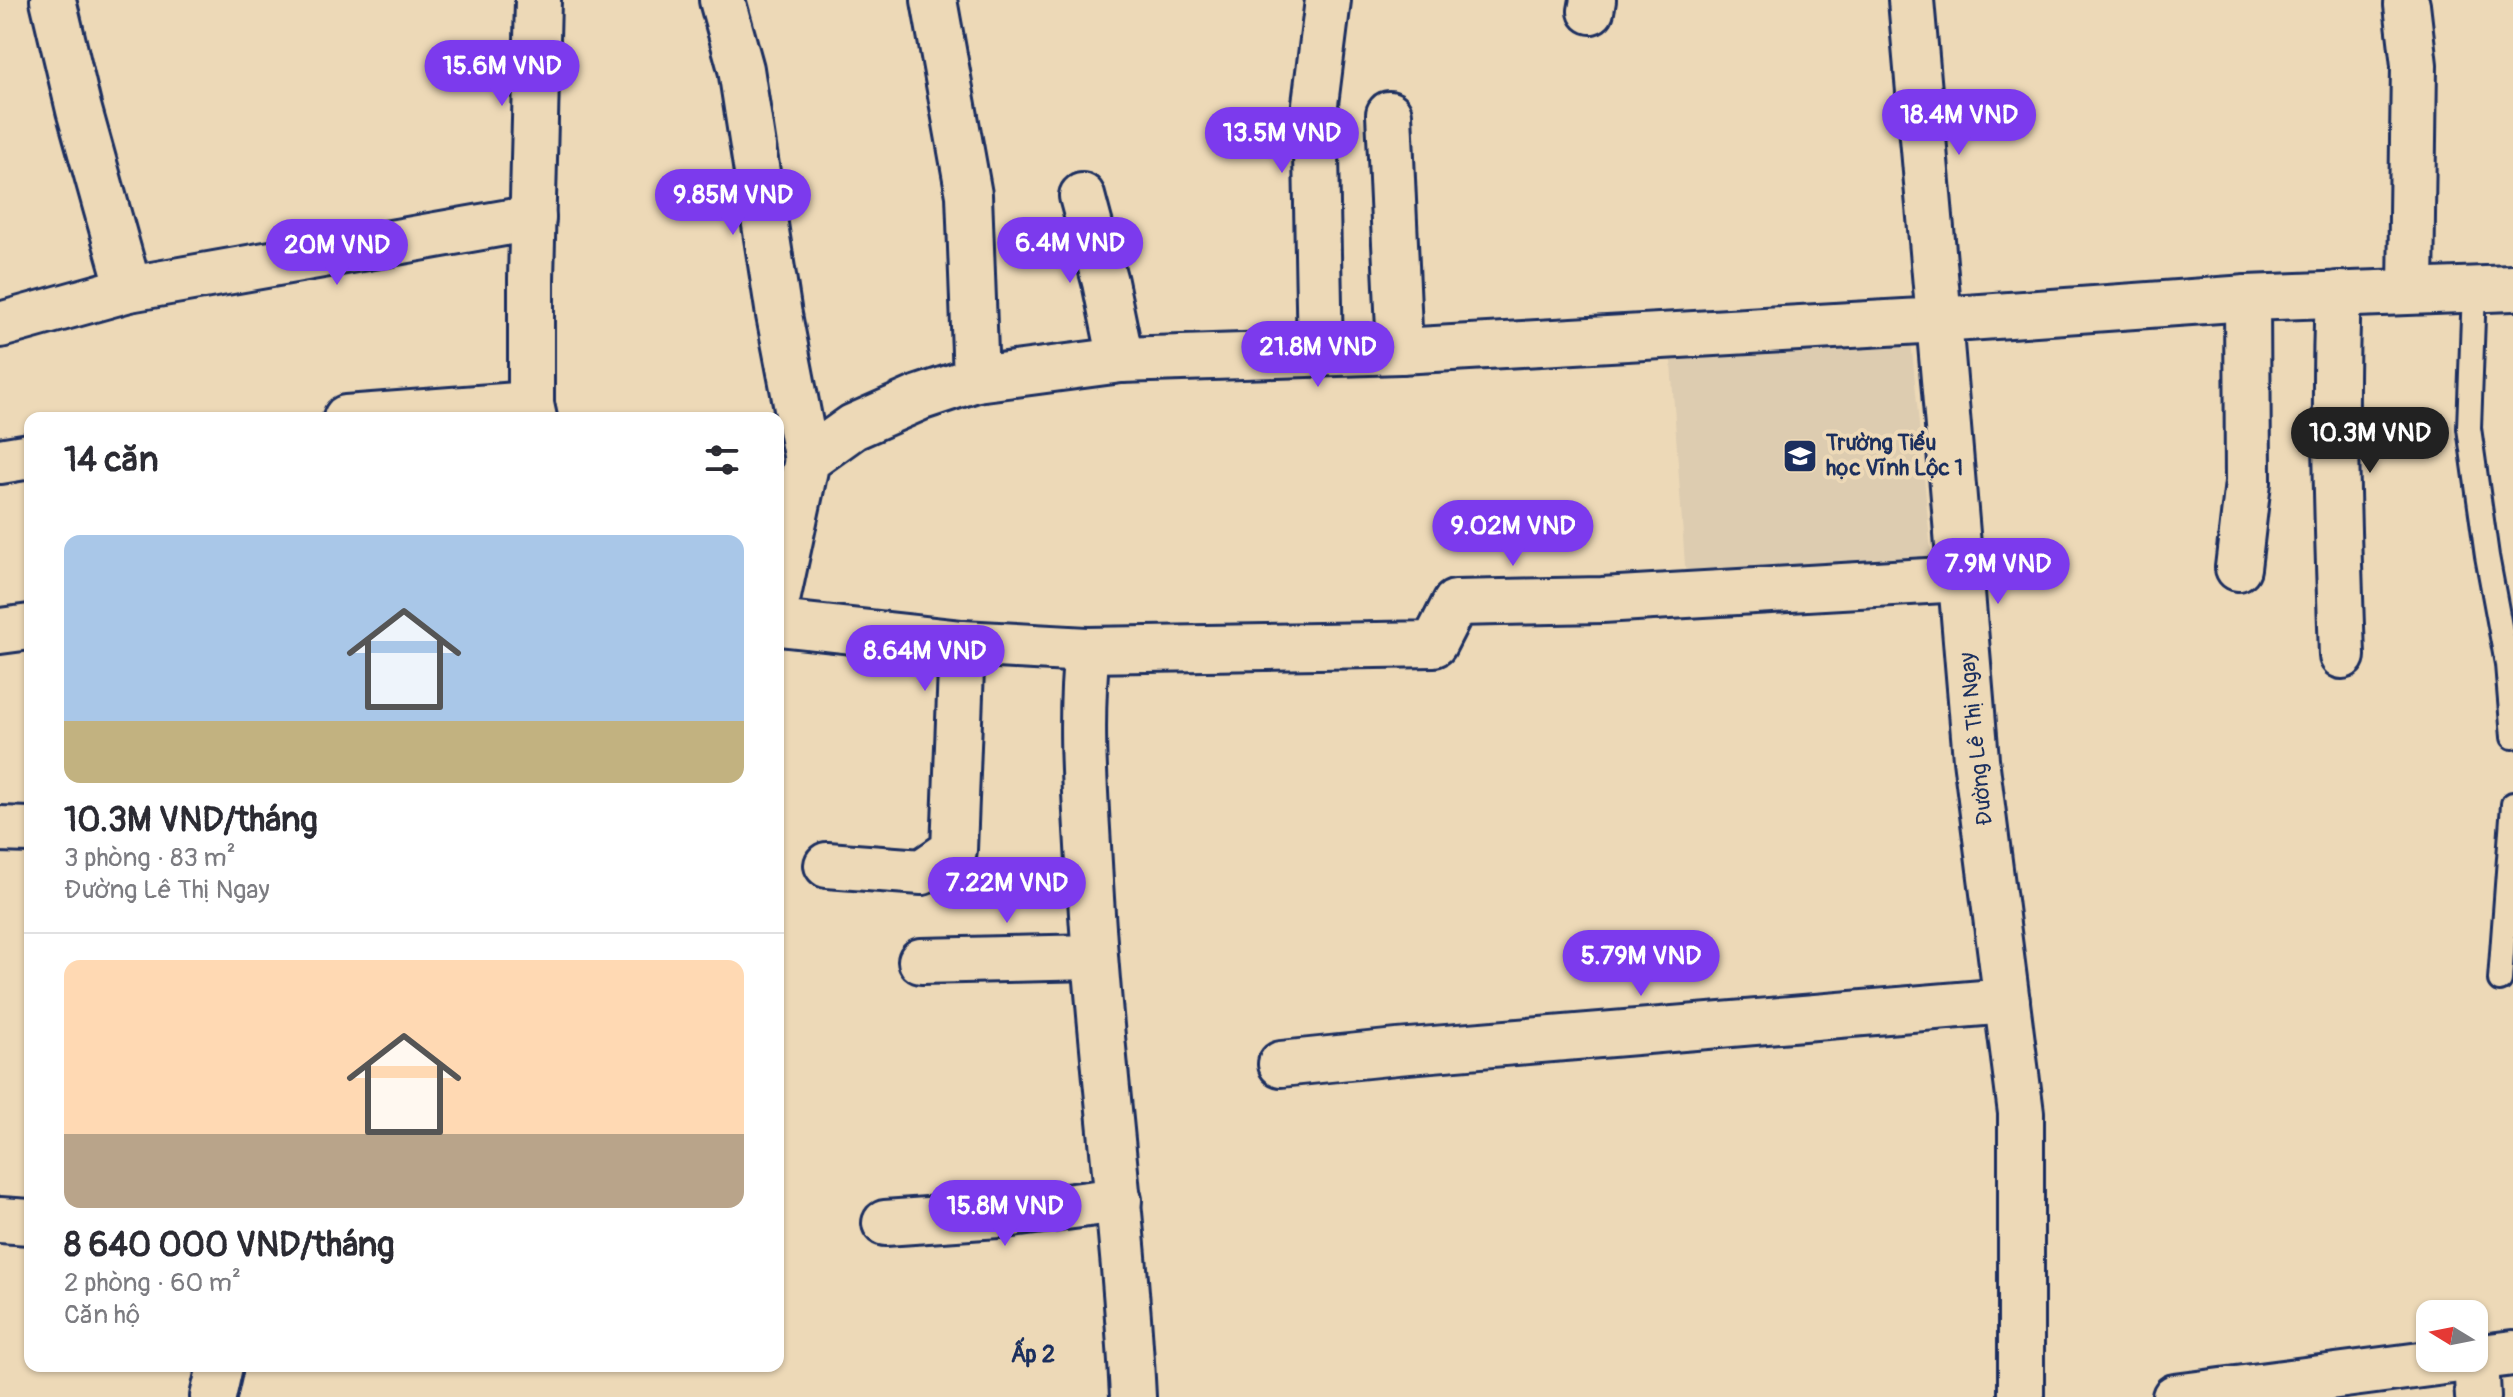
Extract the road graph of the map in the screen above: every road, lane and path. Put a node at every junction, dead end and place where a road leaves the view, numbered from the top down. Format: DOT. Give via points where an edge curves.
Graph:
graph roads {
  1 [pos="53,0"];
  2 [pos="538,0"];
  3 [pos="722,0"];
  4 [pos="934,0"];
  5 [pos="1328,0"];
  6 [pos="1911,0"];
  7 [pos="2407,5"];
  8 [pos="1389,114"];
  9 [pos="1082,196"];
  10 [pos="533,218"];
  11 [pos="2493,288"];
  12 [pos="129,289"];
  13 [pos="2411,291"];
  14 [pos="2338,294"];
  15 [pos="2247,298"];
  16 [pos="1939,320"];
  17 [pos="0,325"];
  18 [pos="1400,351"];
  19 [pos="1320,354"];
  20 [pos="1121,360"];
  21 [pos="976,379"];
  22 [pos="532,411"];
  23 [pos="505,412"];
  24 [pos="24,457"];
  25 [pos="807,460"];
  26 [pos="0,461"];
  27 [pos="784,568"];
  28 [pos="2238,568"];
  29 [pos="1961,579"];
  30 [pos="784,624"];
  31 [pos="24,628"];
  32 [pos="0,631"];
  33 [pos="962,643"];
  34 [pos="1087,650"];
  35 [pos="2342,656"];
  36 [pos="2513,737"];
  37 [pos="2513,804"];
  38 [pos="0,829"];
  39 [pos="24,830"];
  40 [pos="827,865"];
  41 [pos="1094,957"];
  42 [pos="921,961"];
  43 [pos="2500,980"];
  44 [pos="2007,1001"];
  45 [pos="1281,1064"];
  46 [pos="1119,1200"];
  47 [pos="0,1220"];
  48 [pos="24,1222"];
  49 [pos="885,1223"];
  50 [pos="2489,1370"];
  51 [pos="219,1372"];
  52 [pos="213,1397"];
  53 [pos="1133,1397"];
  54 [pos="2021,1397"];
  55 [pos="2175,1397"];
  1 -- 12 [label="street"];
  2 -- 10 [label="street"];
  3 -- 25 [label="street" via="741,69"];
  4 -- 21 [label="street" via="969,195"];
  5 -- 19 [label="street" via="1315,104"];
  6 -- 16 [label="street, Đường Lê Thị Ngay"];
  7 -- 13 [label="street" via="2414,65"];
  8 -- 18 [label="street"];
  9 -- 20 [label="street"];
  10 -- 12 [label="street"];
  10 -- 22 [label="street"];
  11 -- 13 [label="street"];
  11 -- 36 [label="lane" via="2469,428 2507,664"];
  12 -- 17 [label="street"];
  13 -- 14 [label="street"];
  14 -- 15 [label="street"];
  14 -- 35 [label="street"];
  15 -- 16 [label="street"];
  15 -- 28 [label="street" via="2248,482"];
  16 -- 18 [label="street"];
  16 -- 29 [label="street, Đường Lê Thị Ngay"];
  18 -- 19 [label="street"];
  19 -- 20 [label="street"];
  20 -- 21 [label="street"];
  21 -- 25 [label="street" via="853,427"];
  22 -- 23 [label="street"];
  24 -- 26 [label="street"];
  25 -- 27 [label="street"];
  29 -- 34 [label="street" via="1455,603 1434,644"];
  29 -- 44 [label="street, Đường Lê Thị Ngay" via="1976,759"];
  30 -- 33 [label="street"];
  31 -- 32 [label="street"];
  33 -- 34 [label="street"];
  33 -- 40 [label="street" via="954,850 922,872"];
  34 -- 41 [label="street" via="1082,722"];
  37 -- 43 [label="lane"];
  38 -- 39 [label="street"];
  41 -- 42 [label="street"];
  41 -- 46 [label="street"];
  44 -- 45 [label="street"];
  44 -- 54 [label="street, Đường Lê Thị Ngay" via="2021,1113"];
  46 -- 49 [label="street"];
  46 -- 53 [label="street"];
  47 -- 48 [label="street"];
  50 -- 55 [label="street"];
  51 -- 52 [label="street"];
}
